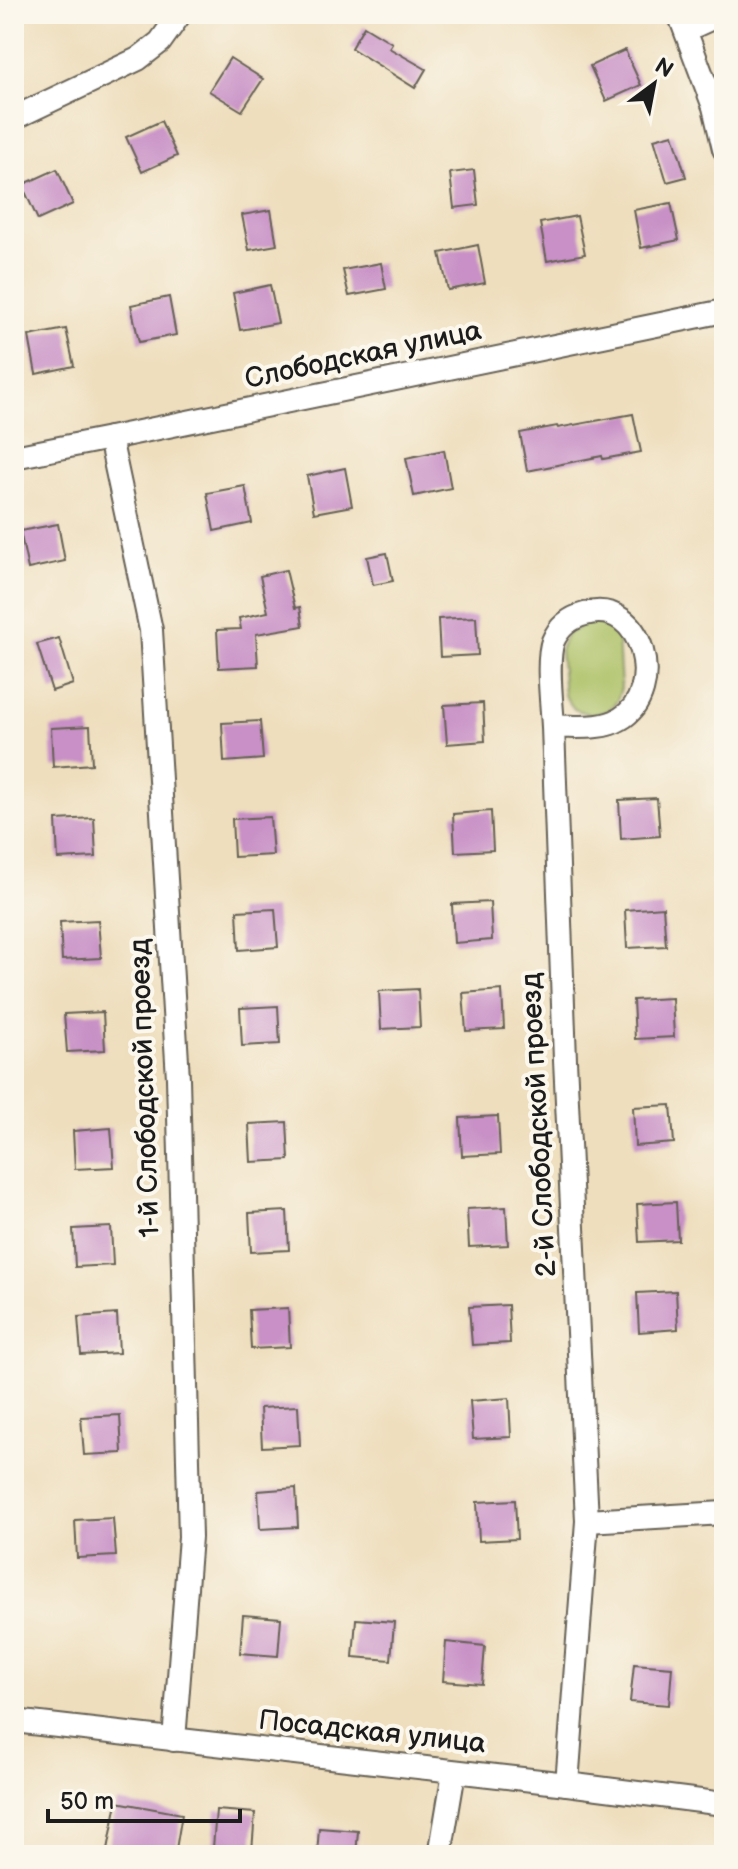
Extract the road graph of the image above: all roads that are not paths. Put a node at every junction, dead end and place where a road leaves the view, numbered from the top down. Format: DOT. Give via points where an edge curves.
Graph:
graph roads {
  1 [pos="180,14"];
  2 [pos="721,14"];
  3 [pos="682,22"];
  4 [pos="14,118"];
  5 [pos="724,149"];
  6 [pos="724,311"];
  7 [pos="110,438"];
  8 [pos="14,457"];
  9 [pos="553,727"];
  10 [pos="724,1513"];
  11 [pos="587,1521"];
  12 [pos="14,1721"];
  13 [pos="174,1740"];
  14 [pos="454,1772"];
  15 [pos="567,1784"];
  16 [pos="724,1804"];
  17 [pos="440,1855"];
  1 -- 4 [label="street" via="160,42 138,59"];
  2 -- 3 [label="street"];
  3 -- 5 [label="street"];
  6 -- 7 [label="street, Слободская улица"];
  7 -- 8 [label="street, Слободская улица"];
  7 -- 13 [label="street, 1-й Слободской проезд" via="151,630 178,1078 190,1537"];
  9 -- 9 [label="street, 2-й Слободской проезд" via="602,725 633,709 642,693 643,665 637,636 626,622 593,611 561,627 550,661"];
  9 -- 11 [label="street, 2-й Слободской проезд"];
  10 -- 11 [label="street"];
  11 -- 15 [label="street, 2-й Слободской проезд"];
  12 -- 13 [label="street, Посадская улица"];
  13 -- 14 [label="street, Посадская улица"];
  14 -- 15 [label="street, Посадская улица"];
  14 -- 17 [label="street"];
  15 -- 16 [label="street, Посадская улица"];
}
